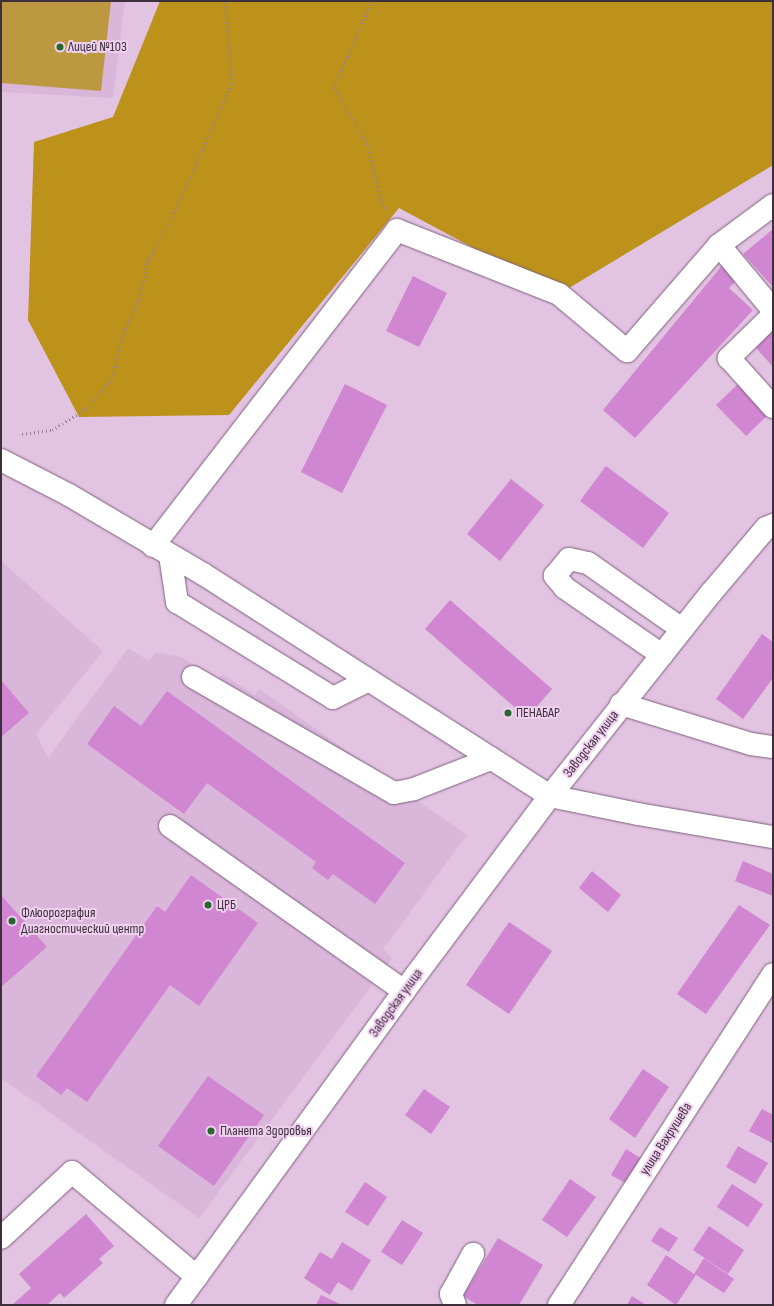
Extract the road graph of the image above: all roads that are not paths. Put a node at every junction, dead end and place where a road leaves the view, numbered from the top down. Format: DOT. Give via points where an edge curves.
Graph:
graph roads {
  1 [pos="773,205"];
  2 [pos="719,245"];
  3 [pos="773,310"];
  4 [pos="773,315"];
  5 [pos="773,407"];
  6 [pos="1,460"];
  7 [pos="773,525"];
  8 [pos="162,550"];
  9 [pos="682,629"];
  10 [pos="662,655"];
  11 [pos="193,677"];
  12 [pos="369,680"];
  13 [pos="621,704"];
  14 [pos="773,747"];
  15 [pos="491,759"];
  16 [pos="550,796"];
  17 [pos="170,826"];
  18 [pos="773,838"];
  19 [pos="773,974"];
  20 [pos="404,991"];
  21 [pos="1,1238"];
  22 [pos="473,1254"];
  23 [pos="197,1277"];
  24 [pos="176,1305"];
  25 [pos="455,1305"];
  26 [pos="559,1305"];
  1 -- 2 [label="street"];
  2 -- 3 [label="street"];
  2 -- 8 [label="street" via="627,351 559,294 397,230"];
  4 -- 5 [label="street" via="728,358"];
  6 -- 8 [label="street" via="69,495"];
  7 -- 9 [label="street, Заводская улица" via="766,528"];
  8 -- 12 [label="street"];
  8 -- 12 [label="street" via="178,602 334,698"];
  9 -- 10 [label="street, Заводская улица"];
  9 -- 10 [label="street" via="588,562 569,558 555,576 565,588"];
  10 -- 13 [label="street, Заводская улица"];
  11 -- 15 [label="street" via="394,794 414,789"];
  12 -- 15 [label="street"];
  13 -- 14 [label="street, Заводская улица" via="751,744"];
  13 -- 16 [label="street, Заводская улица"];
  15 -- 16 [label="street"];
  16 -- 18 [label="street"];
  16 -- 20 [label="street, Заводская улица"];
  17 -- 20 [label="street"];
  19 -- 26 [label="street, улица Вахрушева"];
  20 -- 23 [label="street, Заводская улица"];
  21 -- 23 [label="street" via="72,1172"];
  22 -- 25 [label="street" via="450,1294"];
  23 -- 24 [label="street, Заводская улица"];
}
